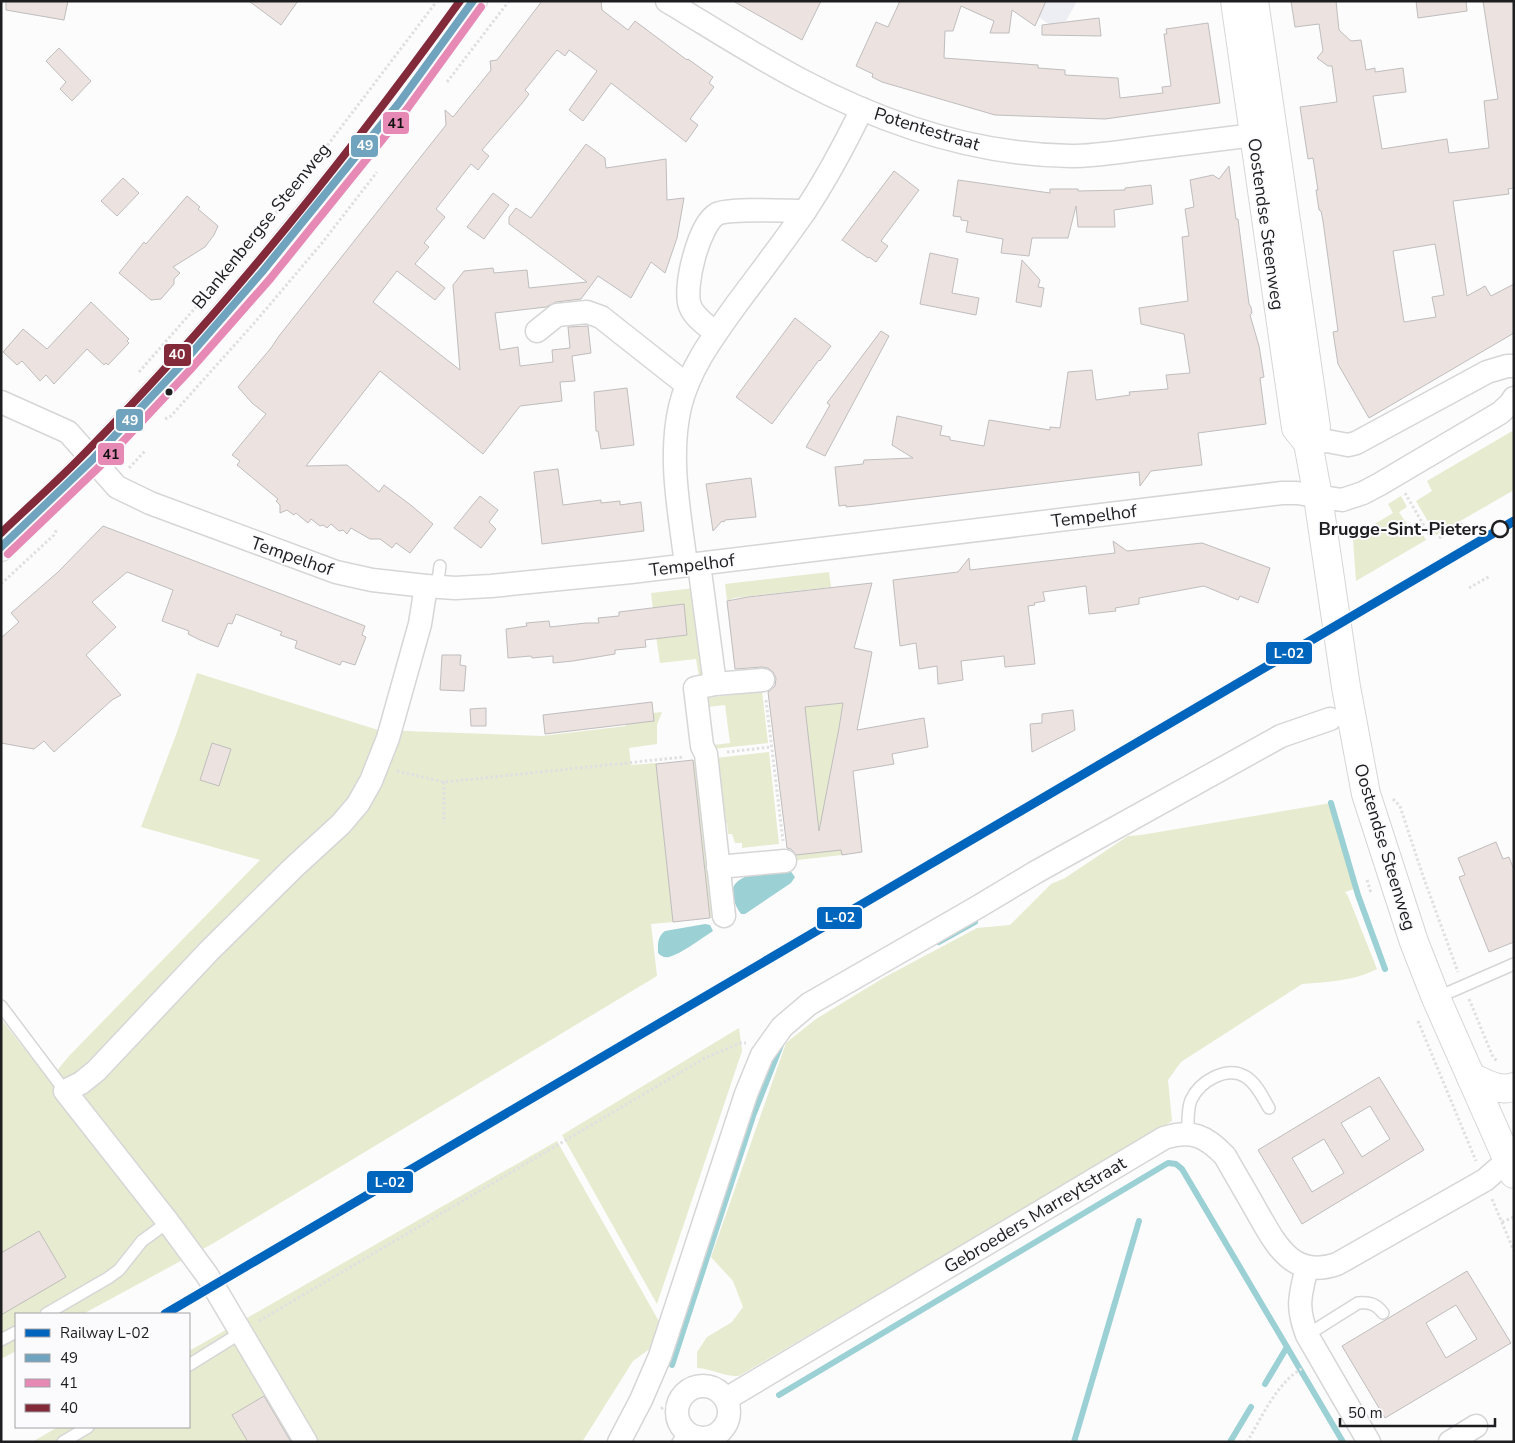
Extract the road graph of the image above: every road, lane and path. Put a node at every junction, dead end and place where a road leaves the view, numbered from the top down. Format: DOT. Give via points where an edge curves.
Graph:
graph roads {
  1 [pos="437,1"];
  2 [pos="473,1"];
  3 [pos="667,1"];
  4 [pos="1235,1"];
  5 [pos="1254,1"];
  6 [pos="862,109"];
  7 [pos="1263,134"];
  8 [pos="805,211"];
  9 [pos="269,222"];
  10 [pos="263,229"];
  11 [pos="537,331"];
  12 [pos="716,333"];
  13 [pos="1514,366"];
  14 [pos="135,376"];
  15 [pos="687,384"];
  16 [pos="1514,398"];
  17 [pos="1,402"];
  18 [pos="1308,443"];
  19 [pos="146,450"];
  20 [pos="93,459"];
  21 [pos="124,474"];
  22 [pos="1404,492"];
  23 [pos="1318,497"];
  24 [pos="1464,523"];
  25 [pos="1430,536"];
  26 [pos="1439,538"];
  27 [pos="1,547"];
  28 [pos="693,564"];
  29 [pos="1490,576"];
  30 [pos="435,580"];
  31 [pos="1469,588"];
  32 [pos="764,680"];
  33 [pos="715,684"];
  34 [pos="1330,719"];
  35 [pos="644,756"];
  36 [pos="380,760"];
  37 [pos="644,761"];
  38 [pos="631,763"];
  39 [pos="444,782"];
  40 [pos="1388,793"];
  41 [pos="444,823"];
  42 [pos="785,861"];
  43 [pos="718,867"];
  44 [pos="724,916"];
  45 [pos="1514,964"];
  46 [pos="1464,986"];
  47 [pos="1436,998"];
  48 [pos="1,1006"];
  49 [pos="771,1042"];
  50 [pos="1508,1076"];
  51 [pos="1471,1077"];
  52 [pos="65,1091"];
  53 [pos="1269,1108"];
  54 [pos="1188,1134"];
  55 [pos="1512,1168"];
  56 [pos="1514,1217"];
  57 [pos="168,1222"];
  58 [pos="1502,1222"];
  59 [pos="1307,1267"];
  60 [pos="1384,1312"];
  61 [pos="48,1313"];
  62 [pos="242,1332"];
  63 [pos="15,1333"];
  64 [pos="1307,1335"];
  65 [pos="1,1340"];
  66 [pos="190,1364"];
  67 [pos="1296,1372"];
  68 [pos="726,1399"];
  69 [pos="1476,1426"];
  70 [pos="86,1428"];
  71 [pos="682,1437"];
  72 [pos="63,1442"];
  73 [pos="306,1442"];
  74 [pos="619,1442"];
  75 [pos="1247,1442"];
  76 [pos="1370,1442"];
  77 [pos="1450,1442"];
  1 -- 9 [label="path, Blankenbergse Steenweg"];
  2 -- 20 [label="main road, Blankenbergse Steenweg" via="398,102 262,272"];
  3 -- 6 [label="street, Potentestraat" via="803,81"];
  4 -- 7 [label="main road, Oostendse Steenweg"];
  5 -- 7 [label="main road, Oostendse Steenweg"];
  6 -- 7 [label="street, Potentestraat" via="962,143 1019,153 1073,156"];
  6 -- 8 [label="street" via="831,170"];
  7 -- 18 [label="main road, Oostendse Steenweg" via="1296,428"];
  8 -- 12 [label="street"];
  8 -- 12 [label="street" via="731,211 718,214 707,223 693,262 689,305 697,318"];
  10 -- 14 [label="path, Blankenbergse Steenweg"];
  11 -- 15 [label="street" via="557,315 587,312 601,317"];
  12 -- 15 [label="street"];
  13 -- 18 [label="street" via="1487,372 1356,443"];
  15 -- 28 [label="street" via="676,431 675,461"];
  16 -- 23 [label="street, Tempelhof" via="1500,413 1363,493 1342,500"];
  17 -- 20 [label="street, Tempelhof" via="68,432"];
  18 -- 23 [label="main road, Oostendse Steenweg"];
  19 -- 21 [label="path"];
  20 -- 27 [label="main road, Blankenbergse Steenweg"];
  20 -- 30 [label="street, Tempelhof" via="117,487 150,503 336,572 372,580"];
  22 -- 25 [label="path"];
  23 -- 28 [label="street, Tempelhof" via="1282,494"];
  23 -- 47 [label="main road, Oostendse Steenweg" via="1346,687 1366,794 1411,933"];
  24 -- 26 [label="path"];
  28 -- 30 [label="street, Tempelhof" via="491,586"];
  28 -- 33 [label="street"];
  29 -- 31 [label="path"];
  30 -- 36 [label="street"];
  32 -- 33 [label="street"];
  32 -- 42 [label="path"];
  33 -- 43 [label="street" via="695,688"];
  34 -- 49 [label="street" via="1281,736 1036,872 809,1004 782,1027"];
  35 -- 37 [label="path"];
  36 -- 39 [label="path" via="392,769"];
  36 -- 52 [label="street" via="358,804 341,824 209,951 96,1071"];
  38 -- 39 [label="path"];
  39 -- 41 [label="path"];
  40 -- 46 [label="path, Oostendse Steenweg" via="1400,806"];
  42 -- 43 [label="street"];
  43 -- 44 [label="street"];
  45 -- 46 [label="lane"];
  46 -- 47 [label="lane"];
  46 -- 50 [label="path, Oostendse Steenweg" via="1494,1057"];
  47 -- 51 [label="main road, Oostendse Steenweg"];
  48 -- 52 [label="lane"];
  49 -- 62 [label="path" via="741,1043 705,1058"];
  49 -- 74 [label="street" via="746,1094 660,1356"];
  50 -- 51 [label="main road" via="1509,1088 1494,1088"];
  51 -- 55 [label="main road, Oostendse Steenweg"];
  52 -- 57 [label="street"];
  53 -- 54 [label="lane" via="1246,1077 1224,1073 1203,1085 1192,1098"];
  54 -- 59 [label="street" via="1202,1137 1225,1156 1276,1244 1288,1257"];
  54 -- 68 [label="street, Gebroeders Marreytstraat" via="1164,1138"];
  55 -- 59 [label="street" via="1484,1180 1337,1264 1328,1268"];
  56 -- 58 [label="path"];
  57 -- 61 [label="lane" via="142,1241 113,1274"];
  57 -- 62 [label="street" via="207,1275"];
  59 -- 64 [label="street" via="1299,1305"];
  60 -- 64 [label="lane" via="1377,1305 1358,1303"];
  62 -- 66 [label="lane"];
  62 -- 73 [label="street"];
  63 -- 65 [label="lane"];
  64 -- 76 [label="street"];
  67 -- 75 [label="path" via="1280,1389"];
  68 -- 71 [label="street" via="730,1407 729,1417 720,1432 712,1437"];
  68 -- 71 [label="street" via="721,1392 704,1385 687,1391 681,1398 677,1416"];
  69 -- 77 [label="street"];
  70 -- 72 [label="lane"];
}
